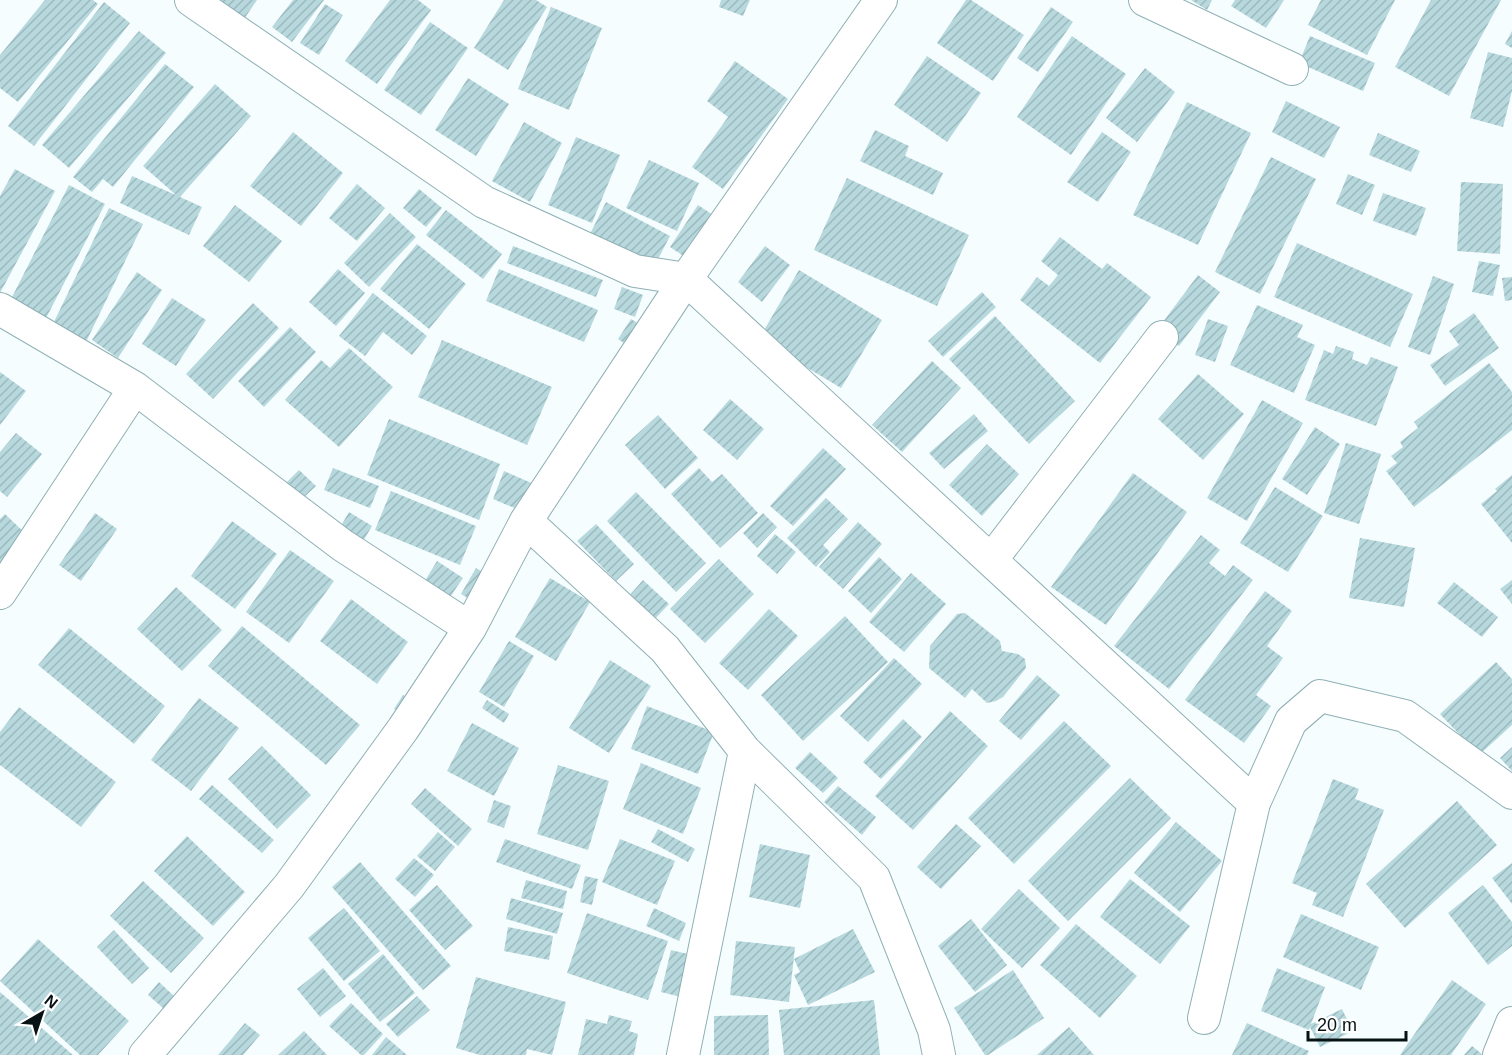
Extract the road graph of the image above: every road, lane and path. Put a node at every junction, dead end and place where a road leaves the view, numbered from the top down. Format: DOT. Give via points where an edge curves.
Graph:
graph roads {
  1 [pos="191,0"];
  2 [pos="881,0"];
  3 [pos="1145,0"];
  4 [pos="1292,69"];
  5 [pos="686,279"];
  6 [pos="0,309"];
  7 [pos="1162,337"];
  8 [pos="135,388"];
  9 [pos="526,521"];
  10 [pos="992,559"];
  11 [pos="0,593"];
  12 [pos="470,628"];
  13 [pos="745,751"];
  14 [pos="1512,793"];
  15 [pos="1254,802"];
  16 [pos="1204,1018"];
  17 [pos="1512,1023"];
  18 [pos="146,1055"];
  19 [pos="683,1055"];
  20 [pos="939,1055"];
  21 [pos="1499,1055"];
  1 -- 5 [label="street" via="484,202 635,271"];
  2 -- 5 [label="street"];
  3 -- 4 [label="street"];
  5 -- 9 [label="street"];
  5 -- 10 [label="street"];
  6 -- 8 [label="street"];
  7 -- 10 [label="street"];
  8 -- 11 [label="street"];
  8 -- 12 [label="street" via="342,545"];
  9 -- 12 [label="street"];
  9 -- 13 [label="street" via="664,649"];
  10 -- 15 [label="street"];
  12 -- 18 [label="street" via="403,729 289,886"];
  13 -- 19 [label="street"];
  13 -- 20 [label="street" via="874,878 934,1030"];
  14 -- 15 [label="street" via="1405,716 1320,696 1291,721"];
  15 -- 16 [label="street"];
  17 -- 21 [label="street"];
}
